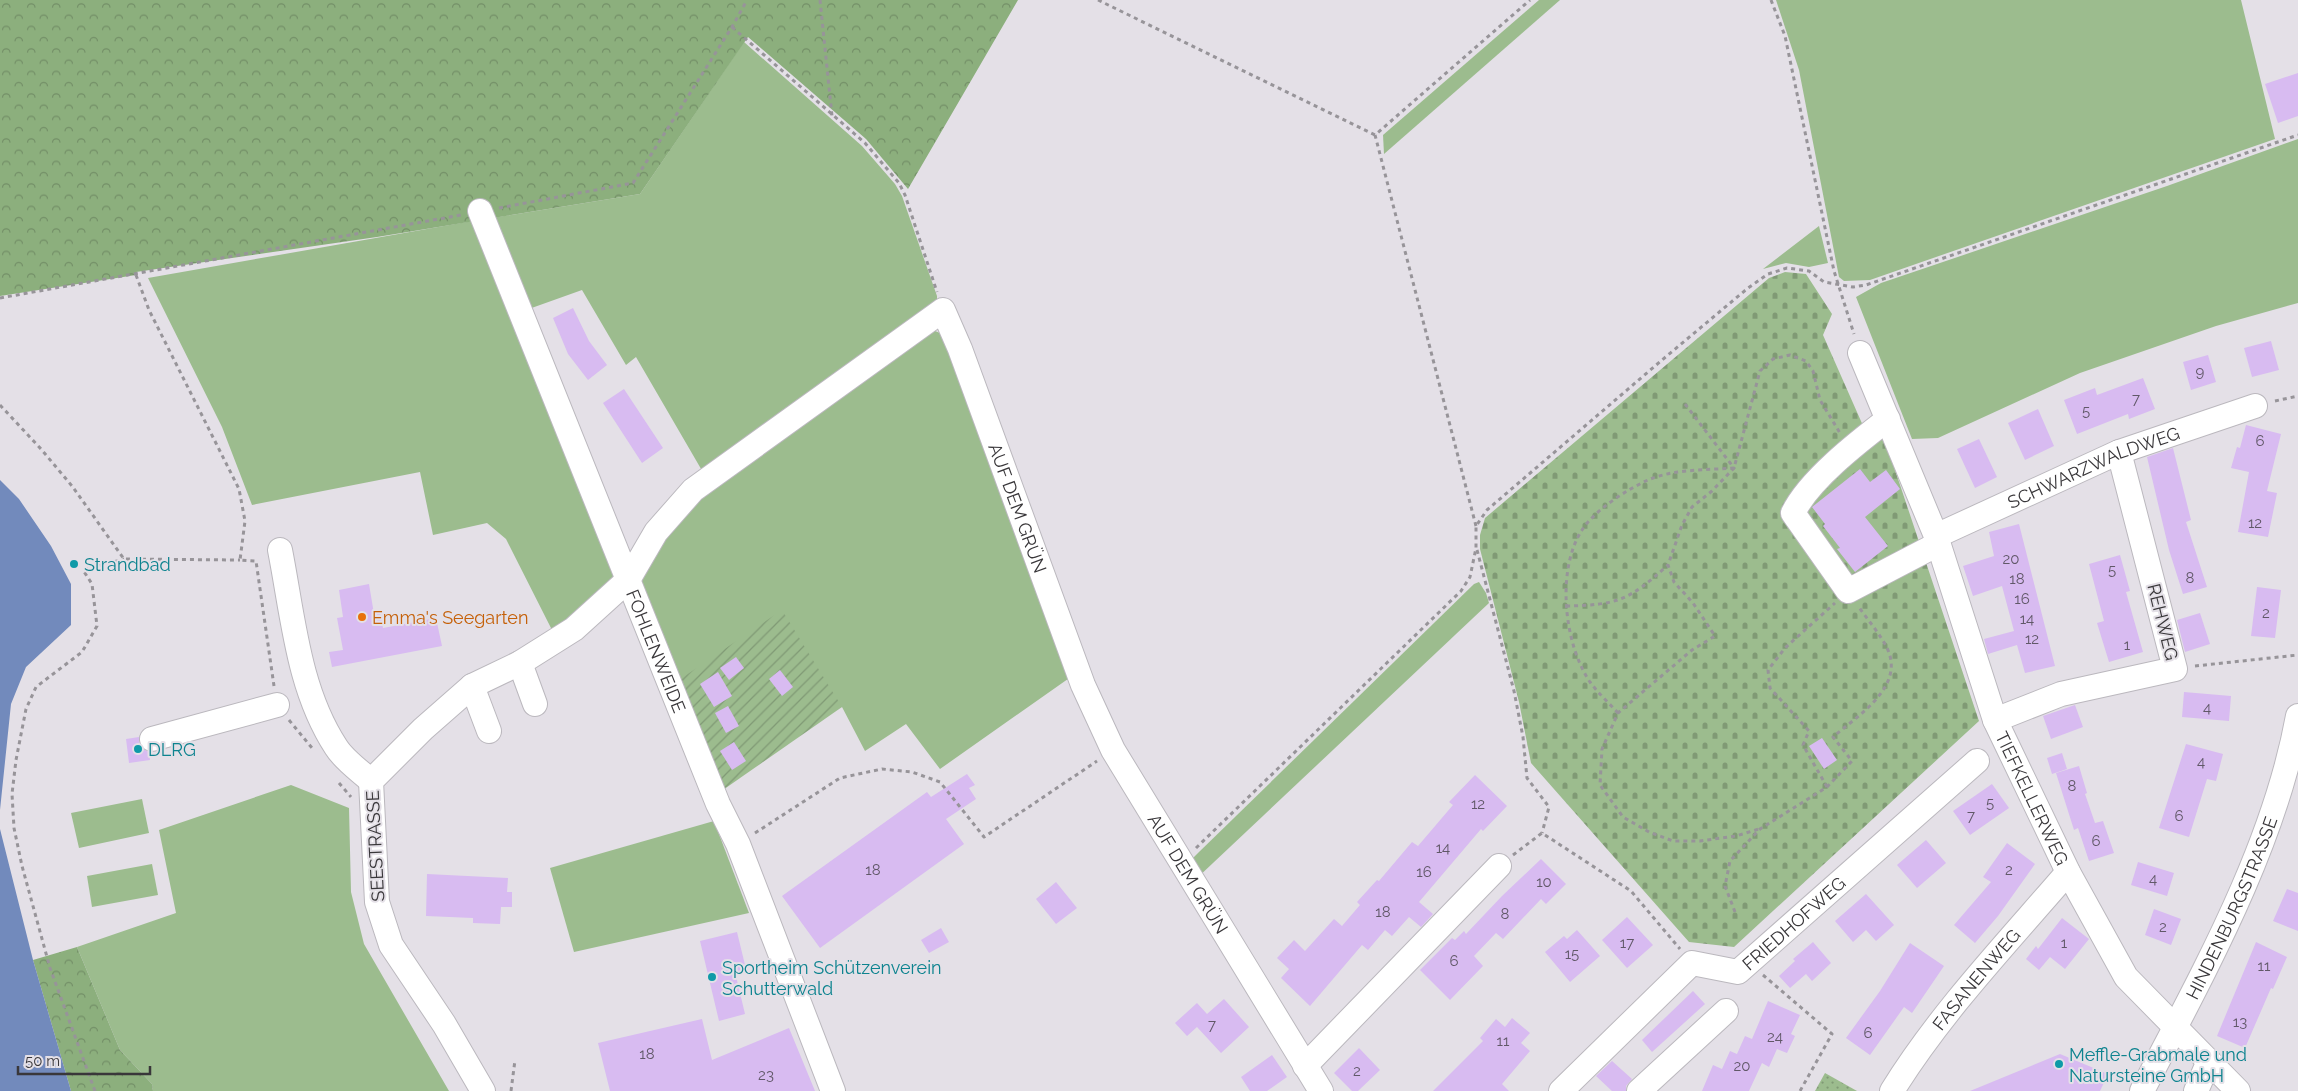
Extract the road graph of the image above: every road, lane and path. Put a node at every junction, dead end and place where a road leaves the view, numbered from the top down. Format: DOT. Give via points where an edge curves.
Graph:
graph roads {
  1 [pos="747,0"];
  2 [pos="820,0"];
  3 [pos="1098,0"];
  4 [pos="1530,0"];
  5 [pos="1771,0"];
  6 [pos="732,27"];
  7 [pos="832,116"];
  8 [pos="2298,135"];
  9 [pos="1375,136"];
  10 [pos="480,211"];
  11 [pos="136,275"];
  12 [pos="1840,285"];
  13 [pos="0,298"];
  14 [pos="943,310"];
  15 [pos="1860,353"];
  16 [pos="1685,404"];
  17 [pos="0,405"];
  18 [pos="2255,406"];
  19 [pos="1888,420"];
  20 [pos="1852,446"];
  21 [pos="2119,452"];
  22 [pos="1734,468"];
  23 [pos="1476,526"];
  24 [pos="1937,540"];
  25 [pos="1476,548"];
  26 [pos="280,550"];
  27 [pos="124,559"];
  28 [pos="240,560"];
  29 [pos="1668,565"];
  30 [pos="628,580"];
  31 [pos="1848,591"];
  32 [pos="1566,606"];
  33 [pos="2298,655"];
  34 [pos="520,663"];
  35 [pos="2175,669"];
  36 [pos="472,686"];
  37 [pos="535,704"];
  38 [pos="277,705"];
  39 [pos="1618,713"];
  40 [pos="2298,716"];
  41 [pos="1995,720"];
  42 [pos="489,731"];
  43 [pos="152,739"];
  44 [pos="1113,750"];
  45 [pos="315,752"];
  46 [pos="1977,761"];
  47 [pos="333,776"];
  48 [pos="371,781"];
  49 [pos="1827,787"];
  50 [pos="352,799"];
  51 [pos="1760,829"];
  52 [pos="1542,833"];
  53 [pos="738,844"];
  54 [pos="1183,863"];
  55 [pos="1499,866"];
  56 [pos="2068,872"];
  57 [pos="1735,912"];
  58 [pos="1692,963"];
  59 [pos="1749,963"];
  60 [pos="1726,1011"];
  61 [pos="2175,1027"];
  62 [pos="515,1060"];
  63 [pos="2209,1061"];
  64 [pos="1305,1066"];
  65 [pos="96,1091"];
  66 [pos="483,1091"];
  67 [pos="511,1091"];
  68 [pos="833,1091"];
  69 [pos="1321,1091"];
  70 [pos="1561,1091"];
  71 [pos="1639,1091"];
  72 [pos="1800,1091"];
  73 [pos="1892,1091"];
  74 [pos="2142,1091"];
  75 [pos="2196,1091"];
  76 [pos="2238,1091"];
  1 -- 6 [label="path"];
  2 -- 7 [label="path"];
  3 -- 9 [label="path"];
  4 -- 9 [label="path"];
  5 -- 12 [label="path" via="1785,36 1834,271"];
  6 -- 7 [label="path"];
  6 -- 10 [label="path" via="632,183"];
  7 -- 14 [label="path" via="865,143 899,183"];
  8 -- 12 [label="path" via="1866,285"];
  9 -- 23 [label="path"];
  10 -- 11 [label="path"];
  10 -- 30 [label="street, FOHLENWEIDE"];
  11 -- 13 [label="path"];
  11 -- 28 [label="path" via="149,310 239,489 245,521"];
  12 -- 15 [label="path"];
  12 -- 23 [label="path" via="1824,282 1809,271 1788,268 1768,274 1576,433 1487,510"];
  14 -- 30 [label="street" via="693,490 656,532"];
  14 -- 44 [label="street, AUF DEM GRÜN" via="1083,685"];
  15 -- 19 [label="street, TIEFKELLERWEG"];
  16 -- 22 [label="path"];
  17 -- 27 [label="path" via="72,486"];
  18 -- 21 [label="street, SCHWARZWALDWEG"];
  19 -- 20 [label="street"];
  19 -- 24 [label="street, TIEFKELLERWEG"];
  20 -- 22 [label="path" via="1834,426 1820,400 1813,371 1806,361 1790,355 1773,360 1760,371"];
  20 -- 31 [label="street" via="1799,500 1793,514"];
  21 -- 24 [label="street, SCHWARZWALDWEG"];
  21 -- 35 [label="street, REHWEG"];
  22 -- 29 [label="path" via="1692,507"];
  22 -- 32 [label="path" via="1686,471 1650,479 1615,497 1582,529 1569,556"];
  23 -- 25 [label="path"];
  24 -- 31 [label="street"];
  24 -- 41 [label="street, TIEFKELLERWEG"];
  25 -- 52 [label="path" via="1514,691 1527,778 1549,807"];
  25 -- 54 [label="path" via="1470,577 1461,591"];
  26 -- 48 [label="street" via="305,676 320,718 337,749"];
  27 -- 28 [label="path"];
  27 -- 65 [label="path" via="83,570 92,584 97,626 82,652 36,687 26,709 12,794 14,828 22,866 50,968"];
  28 -- 38 [label="path" via="256,561"];
  29 -- 32 [label="path" via="1635,593 1611,603"];
  29 -- 39 [label="path" via="1674,582 1715,636 1692,650"];
  30 -- 34 [label="street, SEESTRASSE" via="574,629"];
  30 -- 53 [label="street, FOHLENWEIDE" via="718,804"];
  31 -- 49 [label="path" via="1887,649 1891,666 1887,685 1878,698 1833,737 1852,761"];
  31 -- 49 [label="path" via="1785,648 1768,670 1770,688 1809,731 1803,745"];
  32 -- 39 [label="path" via="1574,648 1590,682"];
  33 -- 35 [label="path"];
  34 -- 36 [label="street, SEESTRASSE"];
  34 -- 37 [label="street"];
  35 -- 41 [label="street, REHWEG" via="2061,694"];
  36 -- 42 [label="street"];
  36 -- 48 [label="street, SEESTRASSE"];
  38 -- 43 [label="street"];
  38 -- 45 [label="path"];
  39 -- 51 [label="path" via="1602,749 1600,785 1623,817 1673,841 1700,841"];
  40 -- 61 [label="street, HINDENBURGSTRASSE" via="2293,743 2258,852"];
  41 -- 56 [label="street, TIEFKELLERWEG"];
  44 -- 53 [label="path" via="984,837 940,782 912,772 882,769 840,778"];
  44 -- 54 [label="street, AUF DEM GRÜN"];
  46 -- 59 [label="street, FRIEDHOFWEG"];
  47 -- 50 [label="path"];
  48 -- 66 [label="street, SEESTRASSE" via="377,902 391,945 444,1024"];
  49 -- 51 [label="path"];
  51 -- 57 [label="path" via="1730,861 1725,886"];
  52 -- 55 [label="path"];
  52 -- 58 [label="path" via="1631,891"];
  53 -- 68 [label="street, FOHLENWEIDE"];
  54 -- 64 [label="street, AUF DEM GRÜN"];
  55 -- 64 [label="street"];
  56 -- 61 [label="street, TIEFKELLERWEG" via="2126,977"];
  56 -- 73 [label="street, FASANENWEG" via="1918,1050"];
  58 -- 59 [label="street, FRIEDHOFWEG" via="1738,972"];
  58 -- 70 [label="street"];
  59 -- 72 [label="path" via="1832,1034"];
  60 -- 71 [label="street"];
  61 -- 63 [label="street, TIEFKELLERWEG"];
  61 -- 74 [label="street, HINDENBURGSTRASSE"];
  62 -- 67 [label="path"];
  63 -- 75 [label="street"];
  63 -- 76 [label="street, TIEFKELLERWEG"];
  64 -- 69 [label="street, AUF DEM GRÜN"];
}
